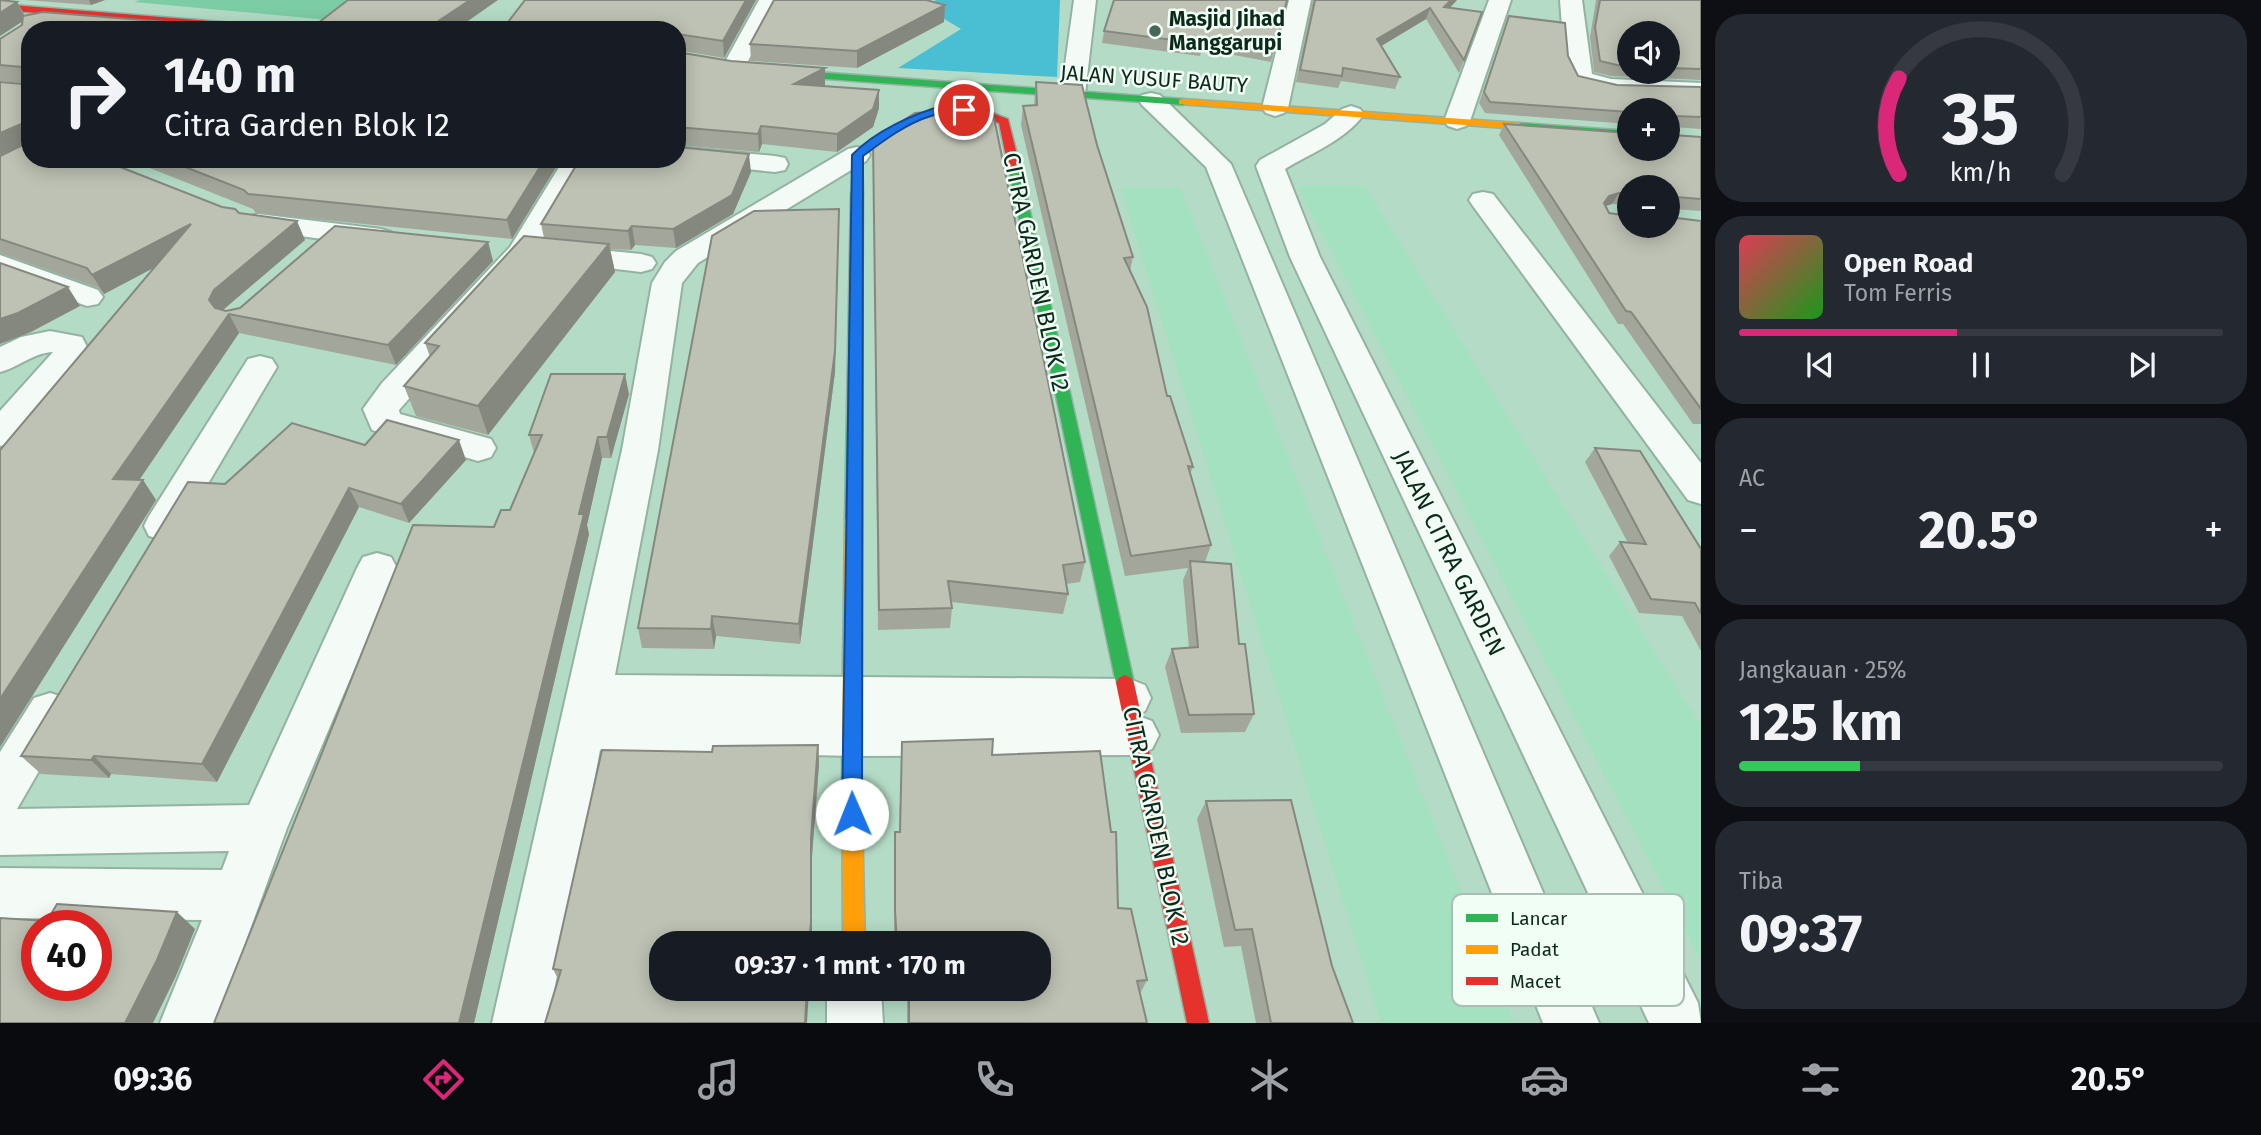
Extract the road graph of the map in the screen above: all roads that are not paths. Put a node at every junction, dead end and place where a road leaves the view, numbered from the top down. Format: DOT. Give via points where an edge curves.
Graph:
graph roads {
  1 [pos="770,0"];
  2 [pos="1085,0"];
  3 [pos="1300,0"];
  4 [pos="1500,0"];
  5 [pos="1571,0"];
  6 [pos="5,10"];
  7 [pos="63,19"];
  8 [pos="103,21"];
  9 [pos="686,61"];
  10 [pos="733,69"];
  11 [pos="1701,90"];
  12 [pos="1073,94"];
  13 [pos="1151,100"];
  14 [pos="1275,108"];
  15 [pos="1351,114"];
  16 [pos="1457,121"];
  17 [pos="1617,133"];
  18 [pos="857,155"];
  19 [pos="686,156"];
  20 [pos="1246,157"];
  21 [pos="775,164"];
  22 [pos="573,168"];
  23 [pos="1483,200"];
  24 [pos="243,217"];
  25 [pos="336,232"];
  26 [pos="409,241"];
  27 [pos="484,248"];
  28 [pos="522,252"];
  29 [pos="306,258"];
  30 [pos="641,263"];
  31 [pos="0,264"];
  32 [pos="87,298"];
  33 [pos="0,361"];
  34 [pos="260,367"];
  35 [pos="0,434"];
  36 [pos="478,448"];
  37 [pos="1701,490"];
  38 [pos="144,557"];
  39 [pos="377,568"];
  40 [pos="72,676"];
  41 [pos="585,712"];
  42 [pos="852,715"];
  43 [pos="1133,717"];
  44 [pos="0,794"];
  45 [pos="263,828"];
  46 [pos="0,832"];
  47 [pos="0,893"];
  48 [pos="1523,894"];
  49 [pos="1615,894"];
  50 [pos="237,895"];
  51 [pos="854,931"];
  52 [pos="854,1001"];
  53 [pos="1565,1006"];
  54 [pos="1670,1006"];
  55 [pos="188,1023"];
  56 [pos="520,1023"];
  57 [pos="855,1023"];
  58 [pos="1198,1023"];
  59 [pos="1571,1023"];
  60 [pos="1678,1023"];
  1 -- 10 [label="street"];
  2 -- 12 [label="street"];
  3 -- 14 [label="street"];
  4 -- 16 [label="street"];
  5 -- 11 [label="street" via="1581,79 1611,86"];
  6 -- 7 [label="street"];
  7 -- 8 [label="street"];
  9 -- 10 [label="street, JALAN YUSUF BAUTY"];
  10 -- 12 [label="street, JALAN YUSUF BAUTY"];
  12 -- 13 [label="street, JALAN YUSUF BAUTY"];
  13 -- 14 [label="street, JALAN YUSUF BAUTY"];
  13 -- 20 [label="street, JALAN CITRA GARDEN" via="1184,132"];
  14 -- 15 [label="street, JALAN YUSUF BAUTY"];
  15 -- 16 [label="street, JALAN YUSUF BAUTY"];
  15 -- 20 [label="street" via="1319,137"];
  16 -- 17 [label="street, JALAN YUSUF BAUTY"];
  18 -- 41 [label="street" via="687,257 667,283 640,450"];
  18 -- 42 [label="street"];
  18 -- 43 [label="street, CITRA GARDEN BLOK I2" via="938,110 983,111 1003,121"];
  19 -- 21 [label="street"];
  20 -- 48 [label="street, JALAN CITRA GARDEN"];
  20 -- 49 [label="street, JALAN CITRA GARDEN" via="1305,257"];
  22 -- 28 [label="street"];
  23 -- 37 [label="street"];
  24 -- 25 [label="street"];
  25 -- 26 [label="street"];
  25 -- 29 [label="street"];
  27 -- 28 [label="street"];
  28 -- 30 [label="street"];
  28 -- 36 [label="street" via="381,409 385,422"];
  31 -- 32 [label="street"];
  33 -- 35 [label="street" via="44,340 70,344 72,351"];
  34 -- 38 [label="street"];
  39 -- 45 [label="street"];
  40 -- 44 [label="street"];
  41 -- 42 [label="street"];
  41 -- 56 [label="street"];
  42 -- 43 [label="street"];
  42 -- 51 [label="street"];
  43 -- 58 [label="street, CITRA GARDEN BLOK I2"];
  45 -- 46 [label="street"];
  45 -- 50 [label="street"];
  47 -- 50 [label="street"];
  50 -- 55 [label="street"];
  52 -- 57 [label="street"];
  53 -- 59 [label="street, JALAN CITRA GARDEN"];
  54 -- 60 [label="street, JALAN CITRA GARDEN"];
}
